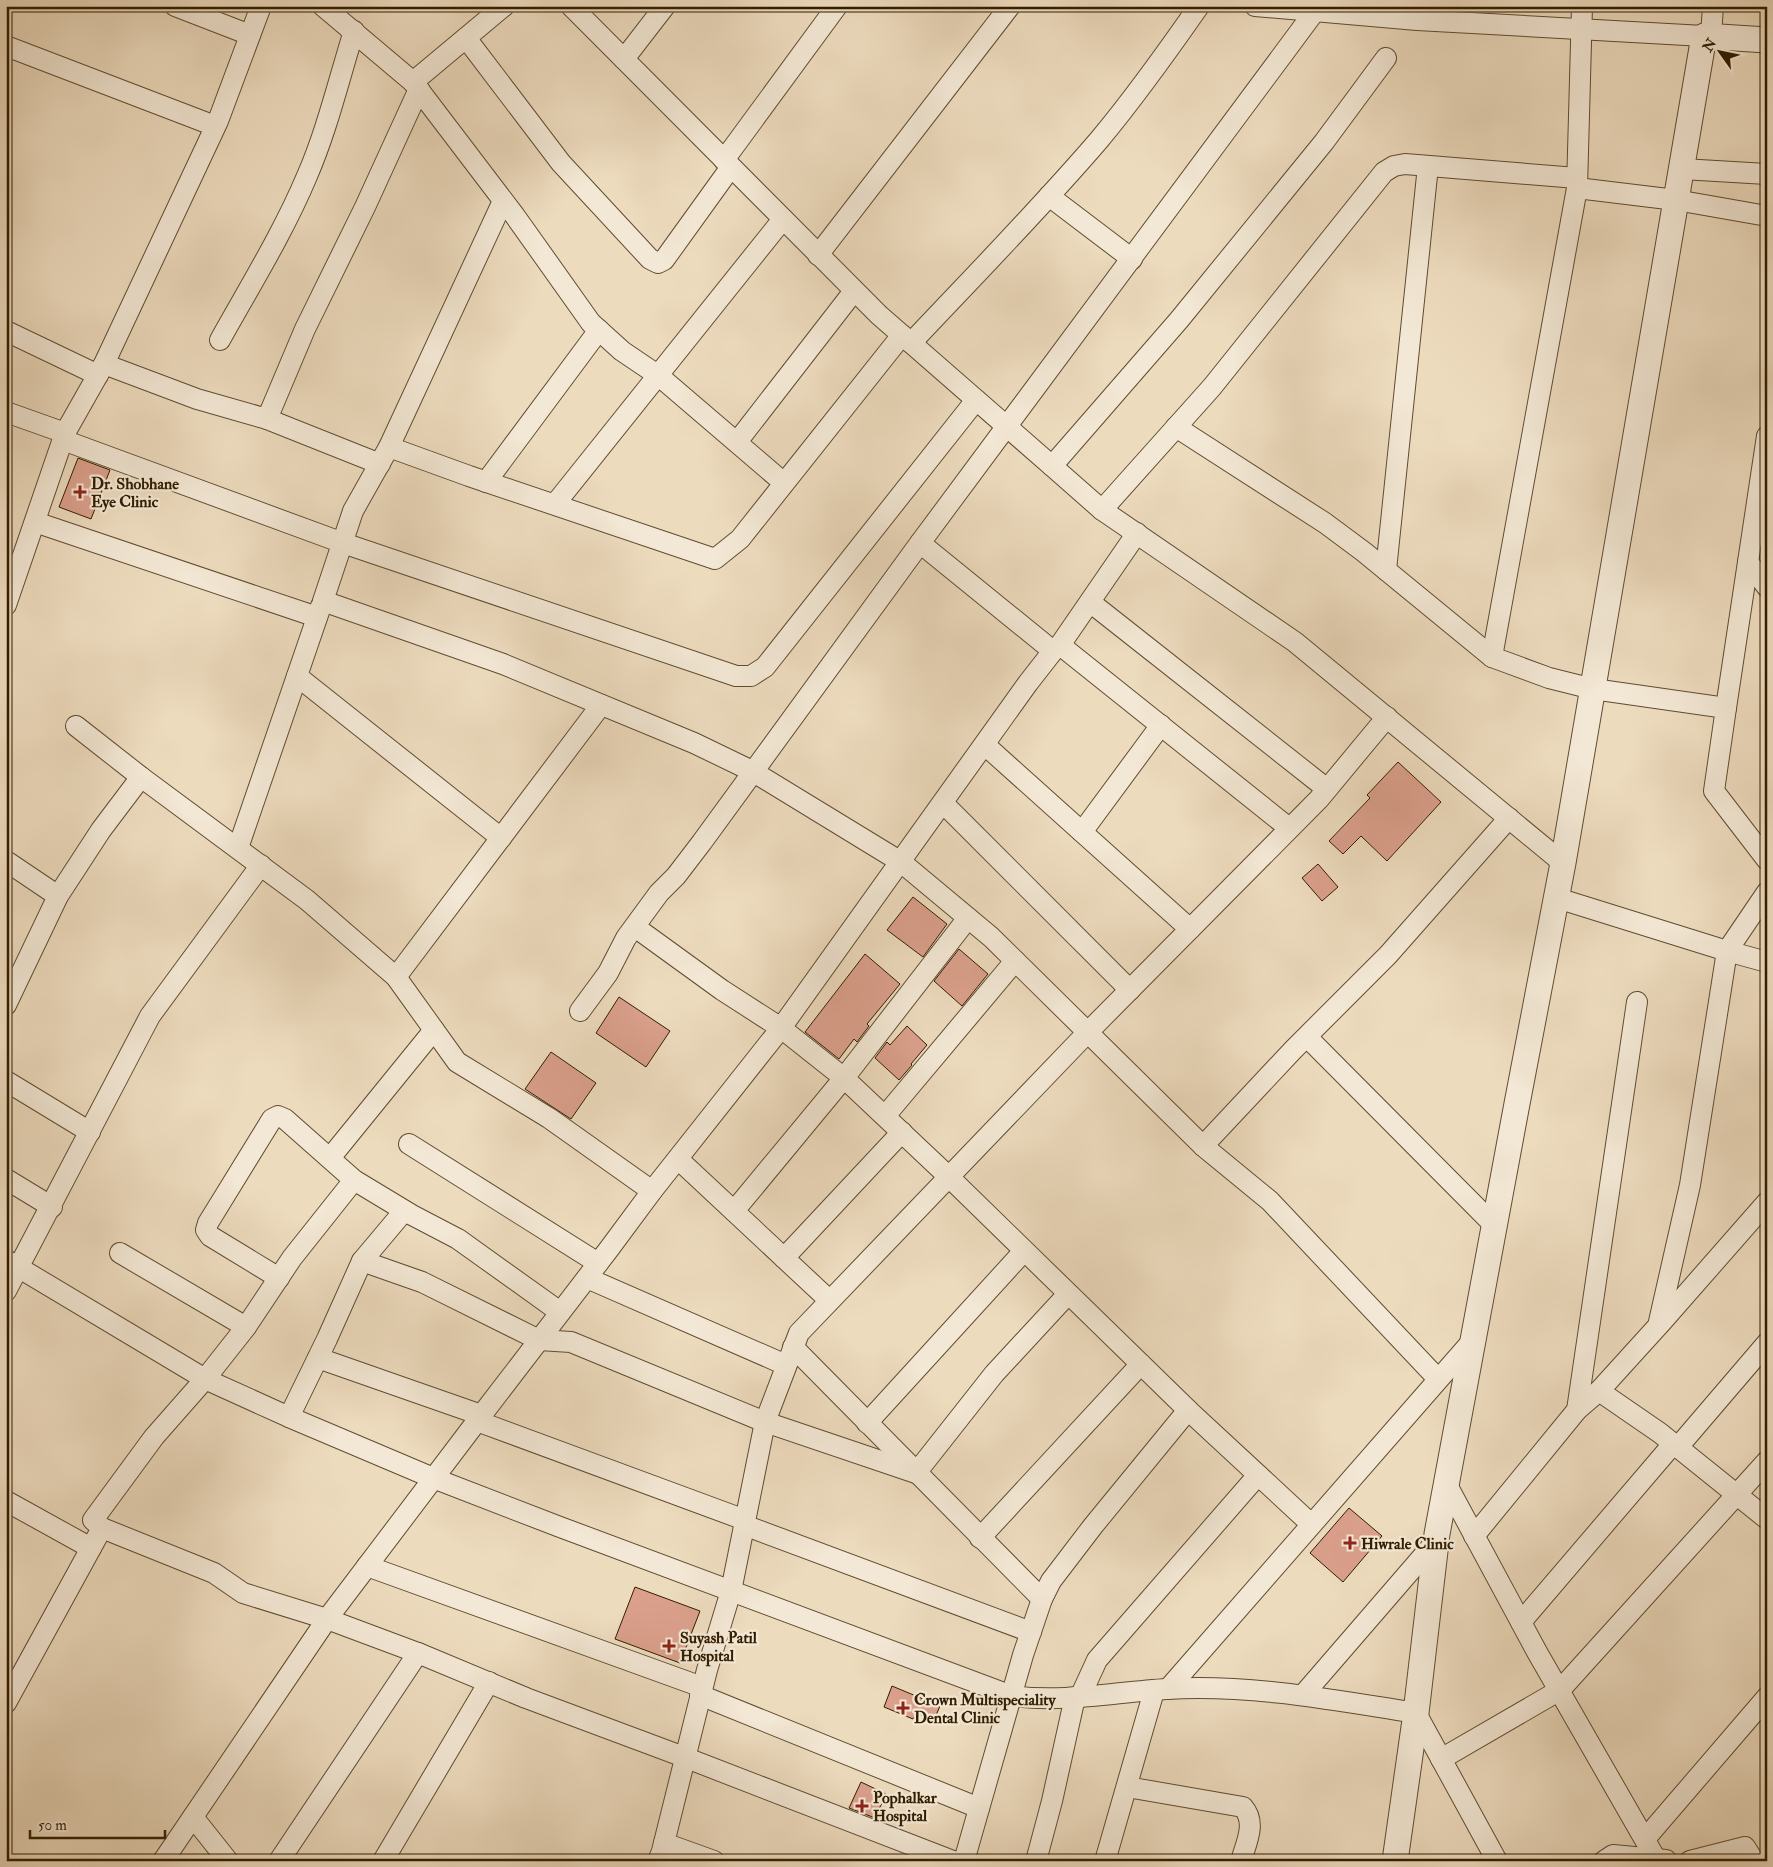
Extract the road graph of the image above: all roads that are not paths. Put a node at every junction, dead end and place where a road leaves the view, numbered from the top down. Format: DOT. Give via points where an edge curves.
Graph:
graph roads {
  1 [pos="175,6"];
  2 [pos="261,6"];
  3 [pos="323,6"];
  4 [pos="504,6"];
  5 [pos="571,6"];
  6 [pos="665,6"];
  7 [pos="837,6"];
  8 [pos="1010,6"];
  9 [pos="1199,6"];
  10 [pos="1255,6"];
  11 [pos="1582,6"];
  12 [pos="1713,6"];
  13 [pos="1315,11"];
  14 [pos="1580,29"];
  15 [pos="354,32"];
  16 [pos="250,35"];
  17 [pos="1708,36"];
  18 [pos="466,38"];
  19 [pos="1767,40"];
  20 [pos="6,46"];
  21 [pos="1386,58"];
  22 [pos="624,59"];
  23 [pos="416,86"];
  24 [pos="215,126"];
  25 [pos="728,164"];
  26 [pos="1428,166"];
  27 [pos="1682,169"];
  28 [pos="1767,174"];
  29 [pos="1577,183"];
  30 [pos="1049,196"];
  31 [pos="1676,200"];
  32 [pos="503,202"];
  33 [pos="1767,216"];
  34 [pos="783,219"];
  35 [pos="818,255"];
  36 [pos="1132,259"];
  37 [pos="854,292"];
  38 [pos="599,330"];
  39 [pos="6,331"];
  40 [pos="906,339"];
  41 [pos="220,340"];
  42 [pos="101,369"];
  43 [pos="659,376"];
  44 [pos="976,400"];
  45 [pos="6,412"];
  46 [pos="267,419"];
  47 [pos="1176,427"];
  48 [pos="1007,428"];
  49 [pos="1767,436"];
  50 [pos="64,437"];
  51 [pos="737,442"];
  52 [pos="384,455"];
  53 [pos="1052,466"];
  54 [pos="486,482"];
  55 [pos="784,483"];
  56 [pos="556,504"];
  57 [pos="1102,510"];
  58 [pos="35,522"];
  59 [pos="1137,533"];
  60 [pos="343,542"];
  61 [pos="920,543"];
  62 [pos="1748,562"];
  63 [pos="1386,570"];
  64 [pos="1767,587"];
  65 [pos="1090,602"];
  66 [pos="6,605"];
  67 [pos="320,609"];
  68 [pos="1056,648"];
  69 [pos="1492,658"];
  70 [pos="297,676"];
  71 [pos="1593,689"];
  72 [pos="601,705"];
  73 [pos="1726,708"];
  74 [pos="1387,717"];
  75 [pos="1161,725"];
  76 [pos="76,726"];
  77 [pos="985,745"];
  78 [pos="752,771"];
  79 [pos="141,776"];
  80 [pos="1327,789"];
  81 [pos="944,803"];
  82 [pos="1509,818"];
  83 [pos="1289,828"];
  84 [pos="1082,832"];
  85 [pos="501,838"];
  86 [pos="238,848"];
  87 [pos="1767,860"];
  88 [pos="6,861"];
  89 [pos="901,862"];
  90 [pos="1563,863"];
  91 [pos="261,865"];
  92 [pos="1767,892"];
  93 [pos="58,896"];
  94 [pos="1556,898"];
  95 [pos="968,918"];
  96 [pos="635,927"];
  97 [pos="1190,929"];
  98 [pos="1727,951"];
  99 [pos="1015,961"];
  100 [pos="1767,962"];
  101 [pos="396,977"];
  102 [pos="1130,990"];
  103 [pos="1637,1002"];
  104 [pos="6,1006"];
  105 [pos="580,1011"];
  106 [pos="781,1028"];
  107 [pos="434,1030"];
  108 [pos="1087,1033"];
  109 [pos="1307,1036"];
  110 [pos="844,1078"];
  111 [pos="6,1081"];
  112 [pos="885,1116"];
  113 [pos="90,1132"];
  114 [pos="902,1132"];
  115 [pos="409,1144"];
  116 [pos="1203,1146"];
  117 [pos="330,1158"];
  118 [pos="678,1159"];
  119 [pos="949,1177"];
  120 [pos="6,1179"];
  121 [pos="354,1180"];
  122 [pos="652,1191"];
  123 [pos="1767,1202"];
  124 [pos="52,1207"];
  125 [pos="404,1211"];
  126 [pos="734,1211"];
  127 [pos="1494,1225"];
  128 [pos="1024,1251"];
  129 [pos="120,1253"];
  130 [pos="784,1258"];
  131 [pos="362,1261"];
  132 [pos="12,1264"];
  133 [pos="592,1270"];
  134 [pos="279,1278"];
  135 [pos="6,1292"];
  136 [pos="1068,1294"];
  137 [pos="830,1300"];
  138 [pos="560,1312"];
  139 [pos="1658,1326"];
  140 [pos="246,1327"];
  141 [pos="539,1340"];
  142 [pos="1473,1340"];
  143 [pos="1767,1343"];
  144 [pos="789,1356"];
  145 [pos="318,1358"];
  146 [pos="1141,1364"];
  147 [pos="205,1379"];
  148 [pos="1438,1379"];
  149 [pos="1599,1391"];
  150 [pos="1188,1410"];
  151 [pos="1577,1410"];
  152 [pos="289,1417"];
  153 [pos="479,1418"];
  154 [pos="765,1422"];
  155 [pos="867,1423"];
  156 [pos="1676,1445"];
  157 [pos="1767,1461"];
  158 [pos="916,1473"];
  159 [pos="1258,1475"];
  160 [pos="433,1478"];
  161 [pos="1446,1485"];
  162 [pos="1736,1495"];
  163 [pos="6,1501"];
  164 [pos="1767,1519"];
  165 [pos="745,1523"];
  166 [pos="1311,1524"];
  167 [pos="102,1528"];
  168 [pos="1474,1536"];
  169 [pos="980,1538"];
  170 [pos="1437,1540"];
  171 [pos="91,1548"];
  172 [pos="367,1566"];
  173 [pos="731,1591"];
  174 [pos="1042,1599"];
  175 [pos="328,1619"];
  176 [pos="1521,1622"];
  177 [pos="1031,1632"];
  178 [pos="418,1653"];
  179 [pos="489,1682"];
  180 [pos="1161,1690"];
  181 [pos="1560,1690"];
  182 [pos="701,1691"];
  183 [pos="1303,1695"];
  184 [pos="1012,1696"];
  185 [pos="1078,1697"];
  186 [pos="1767,1697"];
  187 [pos="6,1703"];
  188 [pos="1416,1713"];
  189 [pos="684,1757"];
  190 [pos="1441,1758"];
  191 [pos="1127,1787"];
  192 [pos="980,1808"];
  193 [pos="194,1817"];
  194 [pos="1645,1839"];
  195 [pos="661,1852"];
  196 [pos="1662,1860"];
  197 [pos="163,1861"];
  198 [pos="228,1861"];
  199 [pos="279,1861"];
  200 [pos="383,1861"];
  201 [pos="714,1861"];
  202 [pos="953,1861"];
  203 [pos="964,1861"];
  204 [pos="1036,1861"];
  205 [pos="1106,1861"];
  206 [pos="1240,1861"];
  207 [pos="1395,1861"];
  208 [pos="1497,1861"];
  209 [pos="1604,1861"];
  210 [pos="1690,1861"];
  211 [pos="1754,1861"];
  1 -- 16 [label="street"];
  2 -- 16 [label="street"];
  3 -- 15 [label="street"];
  4 -- 18 [label="street"];
  5 -- 22 [label="street"];
  6 -- 22 [label="street"];
  7 -- 25 [label="street"];
  8 -- 35 [label="street"];
  9 -- 30 [label="street" via="1151,74"];
  10 -- 13 [label="street"];
  11 -- 14 [label="street"];
  12 -- 17 [label="street"];
  13 -- 14 [label="street"];
  13 -- 36 [label="street"];
  14 -- 17 [label="street"];
  14 -- 29 [label="street"];
  15 -- 23 [label="street"];
  15 -- 41 [label="street" via="308,174 293,208"];
  16 -- 24 [label="street"];
  17 -- 19 [label="street"];
  17 -- 27 [label="street"];
  18 -- 23 [label="street"];
  18 -- 25 [label="street" via="561,163 650,260 664,260"];
  20 -- 24 [label="street"];
  21 -- 53 [label="street" via="1324,142 1185,313"];
  22 -- 25 [label="street"];
  23 -- 32 [label="street"];
  23 -- 46 [label="street" via="365,208 304,329"];
  24 -- 42 [label="street"];
  25 -- 34 [label="street"];
  26 -- 29 [label="street"];
  26 -- 47 [label="street" via="1405,164 1384,172"];
  26 -- 63 [label="street"];
  27 -- 28 [label="street"];
  27 -- 31 [label="street"];
  29 -- 31 [label="street"];
  29 -- 69 [label="street"];
  30 -- 36 [label="street"];
  30 -- 40 [label="street"];
  31 -- 33 [label="street"];
  31 -- 71 [label="street"];
  32 -- 38 [label="street"];
  32 -- 52 [label="street"];
  34 -- 35 [label="street"];
  34 -- 43 [label="street"];
  35 -- 37 [label="street"];
  36 -- 48 [label="street"];
  37 -- 40 [label="street"];
  37 -- 51 [label="street"];
  38 -- 43 [label="street" via="622,351"];
  38 -- 54 [label="street"];
  39 -- 42 [label="street"];
  40 -- 44 [label="street"];
  40 -- 55 [label="street"];
  42 -- 46 [label="street"];
  42 -- 50 [label="street"];
  43 -- 51 [label="street"];
  43 -- 56 [label="street"];
  44 -- 48 [label="street"];
  44 -- 60 [label="street" via="764,667 752,676 736,676"];
  45 -- 50 [label="street"];
  46 -- 52 [label="street"];
  47 -- 57 [label="street"];
  47 -- 63 [label="street" via="1325,523"];
  48 -- 53 [label="street"];
  48 -- 61 [label="street"];
  49 -- 62 [label="street"];
  50 -- 58 [label="street"];
  50 -- 60 [label="street"];
  51 -- 55 [label="street"];
  52 -- 54 [label="street"];
  52 -- 60 [label="street" via="354,511"];
  53 -- 57 [label="street"];
  54 -- 56 [label="street"];
  55 -- 56 [label="street" via="740,539 715,559"];
  57 -- 59 [label="street"];
  58 -- 66 [label="street"];
  58 -- 67 [label="street"];
  59 -- 65 [label="street"];
  59 -- 74 [label="street" via="1295,642"];
  60 -- 67 [label="street"];
  61 -- 68 [label="street"];
  61 -- 78 [label="street"];
  62 -- 64 [label="street"];
  62 -- 73 [label="street"];
  63 -- 69 [label="street"];
  65 -- 68 [label="street"];
  65 -- 80 [label="street"];
  67 -- 70 [label="street"];
  67 -- 72 [label="street" via="503,664"];
  68 -- 75 [label="street"];
  68 -- 77 [label="street"];
  69 -- 71 [label="street"];
  70 -- 85 [label="street"];
  70 -- 86 [label="street"];
  71 -- 73 [label="street"];
  71 -- 90 [label="street"];
  72 -- 78 [label="street"];
  72 -- 85 [label="street"];
  73 -- 87 [label="street" via="1714,791"];
  74 -- 80 [label="street"];
  74 -- 82 [label="street"];
  75 -- 83 [label="street"];
  75 -- 84 [label="street"];
  76 -- 79 [label="street"];
  77 -- 81 [label="street"];
  77 -- 84 [label="street"];
  78 -- 89 [label="street"];
  78 -- 96 [label="street" via="702,842"];
  79 -- 86 [label="street"];
  79 -- 93 [label="street"];
  80 -- 83 [label="street"];
  81 -- 89 [label="street"];
  81 -- 102 [label="street"];
  82 -- 90 [label="street"];
  82 -- 109 [label="street" via="1388,955"];
  83 -- 97 [label="street"];
  84 -- 97 [label="street"];
  85 -- 101 [label="street"];
  86 -- 91 [label="street"];
  88 -- 93 [label="street"];
  89 -- 95 [label="street"];
  89 -- 106 [label="street"];
  90 -- 94 [label="street"];
  91 -- 101 [label="street"];
  91 -- 113 [label="street" via="150,1016"];
  92 -- 98 [label="street"];
  93 -- 104 [label="street"];
  94 -- 98 [label="street"];
  94 -- 127 [label="street"];
  95 -- 99 [label="street"];
  95 -- 110 [label="street"];
  96 -- 105 [label="street" via="608,973"];
  96 -- 106 [label="street"];
  97 -- 102 [label="street"];
  98 -- 100 [label="street"];
  98 -- 139 [label="street" via="1690,1185"];
  99 -- 108 [label="street"];
  99 -- 112 [label="street"];
  101 -- 107 [label="street"];
  102 -- 108 [label="street"];
  103 -- 151 [label="street"];
  106 -- 110 [label="street"];
  106 -- 118 [label="street"];
  107 -- 117 [label="street"];
  107 -- 122 [label="street" via="457,1062 549,1118"];
  108 -- 116 [label="street"];
  108 -- 119 [label="street"];
  109 -- 116 [label="street"];
  109 -- 127 [label="street"];
  110 -- 112 [label="street"];
  110 -- 126 [label="street"];
  111 -- 113 [label="street"];
  112 -- 114 [label="street"];
  113 -- 124 [label="street"];
  114 -- 119 [label="street"];
  114 -- 130 [label="street"];
  115 -- 133 [label="street"];
  116 -- 148 [label="street" via="1270,1201"];
  117 -- 121 [label="street"];
  117 -- 134 [label="street" via="285,1119 278,1116 272,1119 208,1223 206,1230 210,1236"];
  118 -- 122 [label="street"];
  118 -- 126 [label="street"];
  119 -- 128 [label="street"];
  119 -- 137 [label="street"];
  120 -- 124 [label="street"];
  121 -- 125 [label="street"];
  121 -- 134 [label="street"];
  122 -- 133 [label="street"];
  123 -- 139 [label="street"];
  124 -- 132 [label="street"];
  125 -- 131 [label="street"];
  125 -- 138 [label="street" via="458,1239"];
  126 -- 130 [label="street"];
  127 -- 142 [label="street"];
  128 -- 136 [label="street"];
  128 -- 155 [label="street"];
  129 -- 140 [label="street"];
  130 -- 137 [label="street"];
  131 -- 141 [label="street" via="422,1282"];
  131 -- 145 [label="street"];
  132 -- 135 [label="street"];
  132 -- 147 [label="street"];
  133 -- 138 [label="street"];
  133 -- 144 [label="street"];
  134 -- 140 [label="street"];
  136 -- 146 [label="street"];
  136 -- 158 [label="street" via="994,1374"];
  137 -- 144 [label="street" via="798,1332"];
  138 -- 141 [label="street"];
  139 -- 149 [label="street"];
  140 -- 147 [label="street"];
  141 -- 153 [label="street"];
  141 -- 154 [label="street" via="571,1342"];
  142 -- 148 [label="street"];
  142 -- 161 [label="street"];
  143 -- 156 [label="street"];
  144 -- 154 [label="street"];
  144 -- 155 [label="street"];
  145 -- 152 [label="street"];
  145 -- 153 [label="street"];
  146 -- 150 [label="street"];
  146 -- 169 [label="street"];
  147 -- 152 [label="street"];
  147 -- 167 [label="street" via="154,1437 93,1520"];
  148 -- 166 [label="street"];
  149 -- 151 [label="street"];
  149 -- 156 [label="street"];
  150 -- 159 [label="street"];
  150 -- 174 [label="street" via="1093,1526 1051,1581"];
  151 -- 168 [label="street"];
  152 -- 160 [label="street"];
  153 -- 160 [label="street"];
  153 -- 165 [label="street"];
  154 -- 158 [label="street"];
  154 -- 165 [label="street"];
  155 -- 158 [label="street"];
  156 -- 162 [label="street"];
  156 -- 176 [label="street"];
  157 -- 162 [label="street"];
  158 -- 169 [label="street"];
  159 -- 166 [label="street"];
  159 -- 185 [label="street" via="1098,1660"];
  160 -- 172 [label="street"];
  160 -- 173 [label="street"];
  161 -- 168 [label="street"];
  161 -- 170 [label="street"];
  162 -- 164 [label="street"];
  162 -- 181 [label="street"];
  163 -- 171 [label="street"];
  165 -- 173 [label="street"];
  165 -- 177 [label="street"];
  166 -- 180 [label="street"];
  167 -- 171 [label="street"];
  167 -- 175 [label="street" via="214,1573 243,1593"];
  168 -- 176 [label="street"];
  169 -- 174 [label="street"];
  170 -- 183 [label="street"];
  170 -- 188 [label="street"];
  171 -- 187 [label="street"];
  172 -- 175 [label="street"];
  172 -- 182 [label="street"];
  173 -- 182 [label="street"];
  173 -- 184 [label="street"];
  174 -- 177 [label="street"];
  175 -- 178 [label="street"];
  175 -- 193 [label="street"];
  176 -- 181 [label="street"];
  177 -- 184 [label="street"];
  178 -- 179 [label="street"];
  178 -- 199 [label="street"];
  179 -- 189 [label="street"];
  179 -- 200 [label="street"];
  180 -- 183 [label="street" via="1226,1689"];
  180 -- 185 [label="street"];
  180 -- 191 [label="street"];
  181 -- 190 [label="street"];
  181 -- 194 [label="street"];
  182 -- 189 [label="street"];
  182 -- 192 [label="street"];
  183 -- 188 [label="street"];
  184 -- 185 [label="street"];
  184 -- 192 [label="street"];
  185 -- 204 [label="street"];
  186 -- 194 [label="street"];
  188 -- 190 [label="street"];
  188 -- 207 [label="street"];
  189 -- 195 [label="street"];
  189 -- 202 [label="street"];
  190 -- 208 [label="street"];
  191 -- 205 [label="street"];
  191 -- 206 [label="street" via="1243,1807 1251,1824"];
  192 -- 203 [label="street"];
  193 -- 197 [label="street"];
  193 -- 198 [label="street"];
  194 -- 196 [label="street"];
  195 -- 201 [label="street"];
  196 -- 209 [label="street" via="1614,1855"];
  210 -- 211 [label="street" via="1745,1847"];
}
